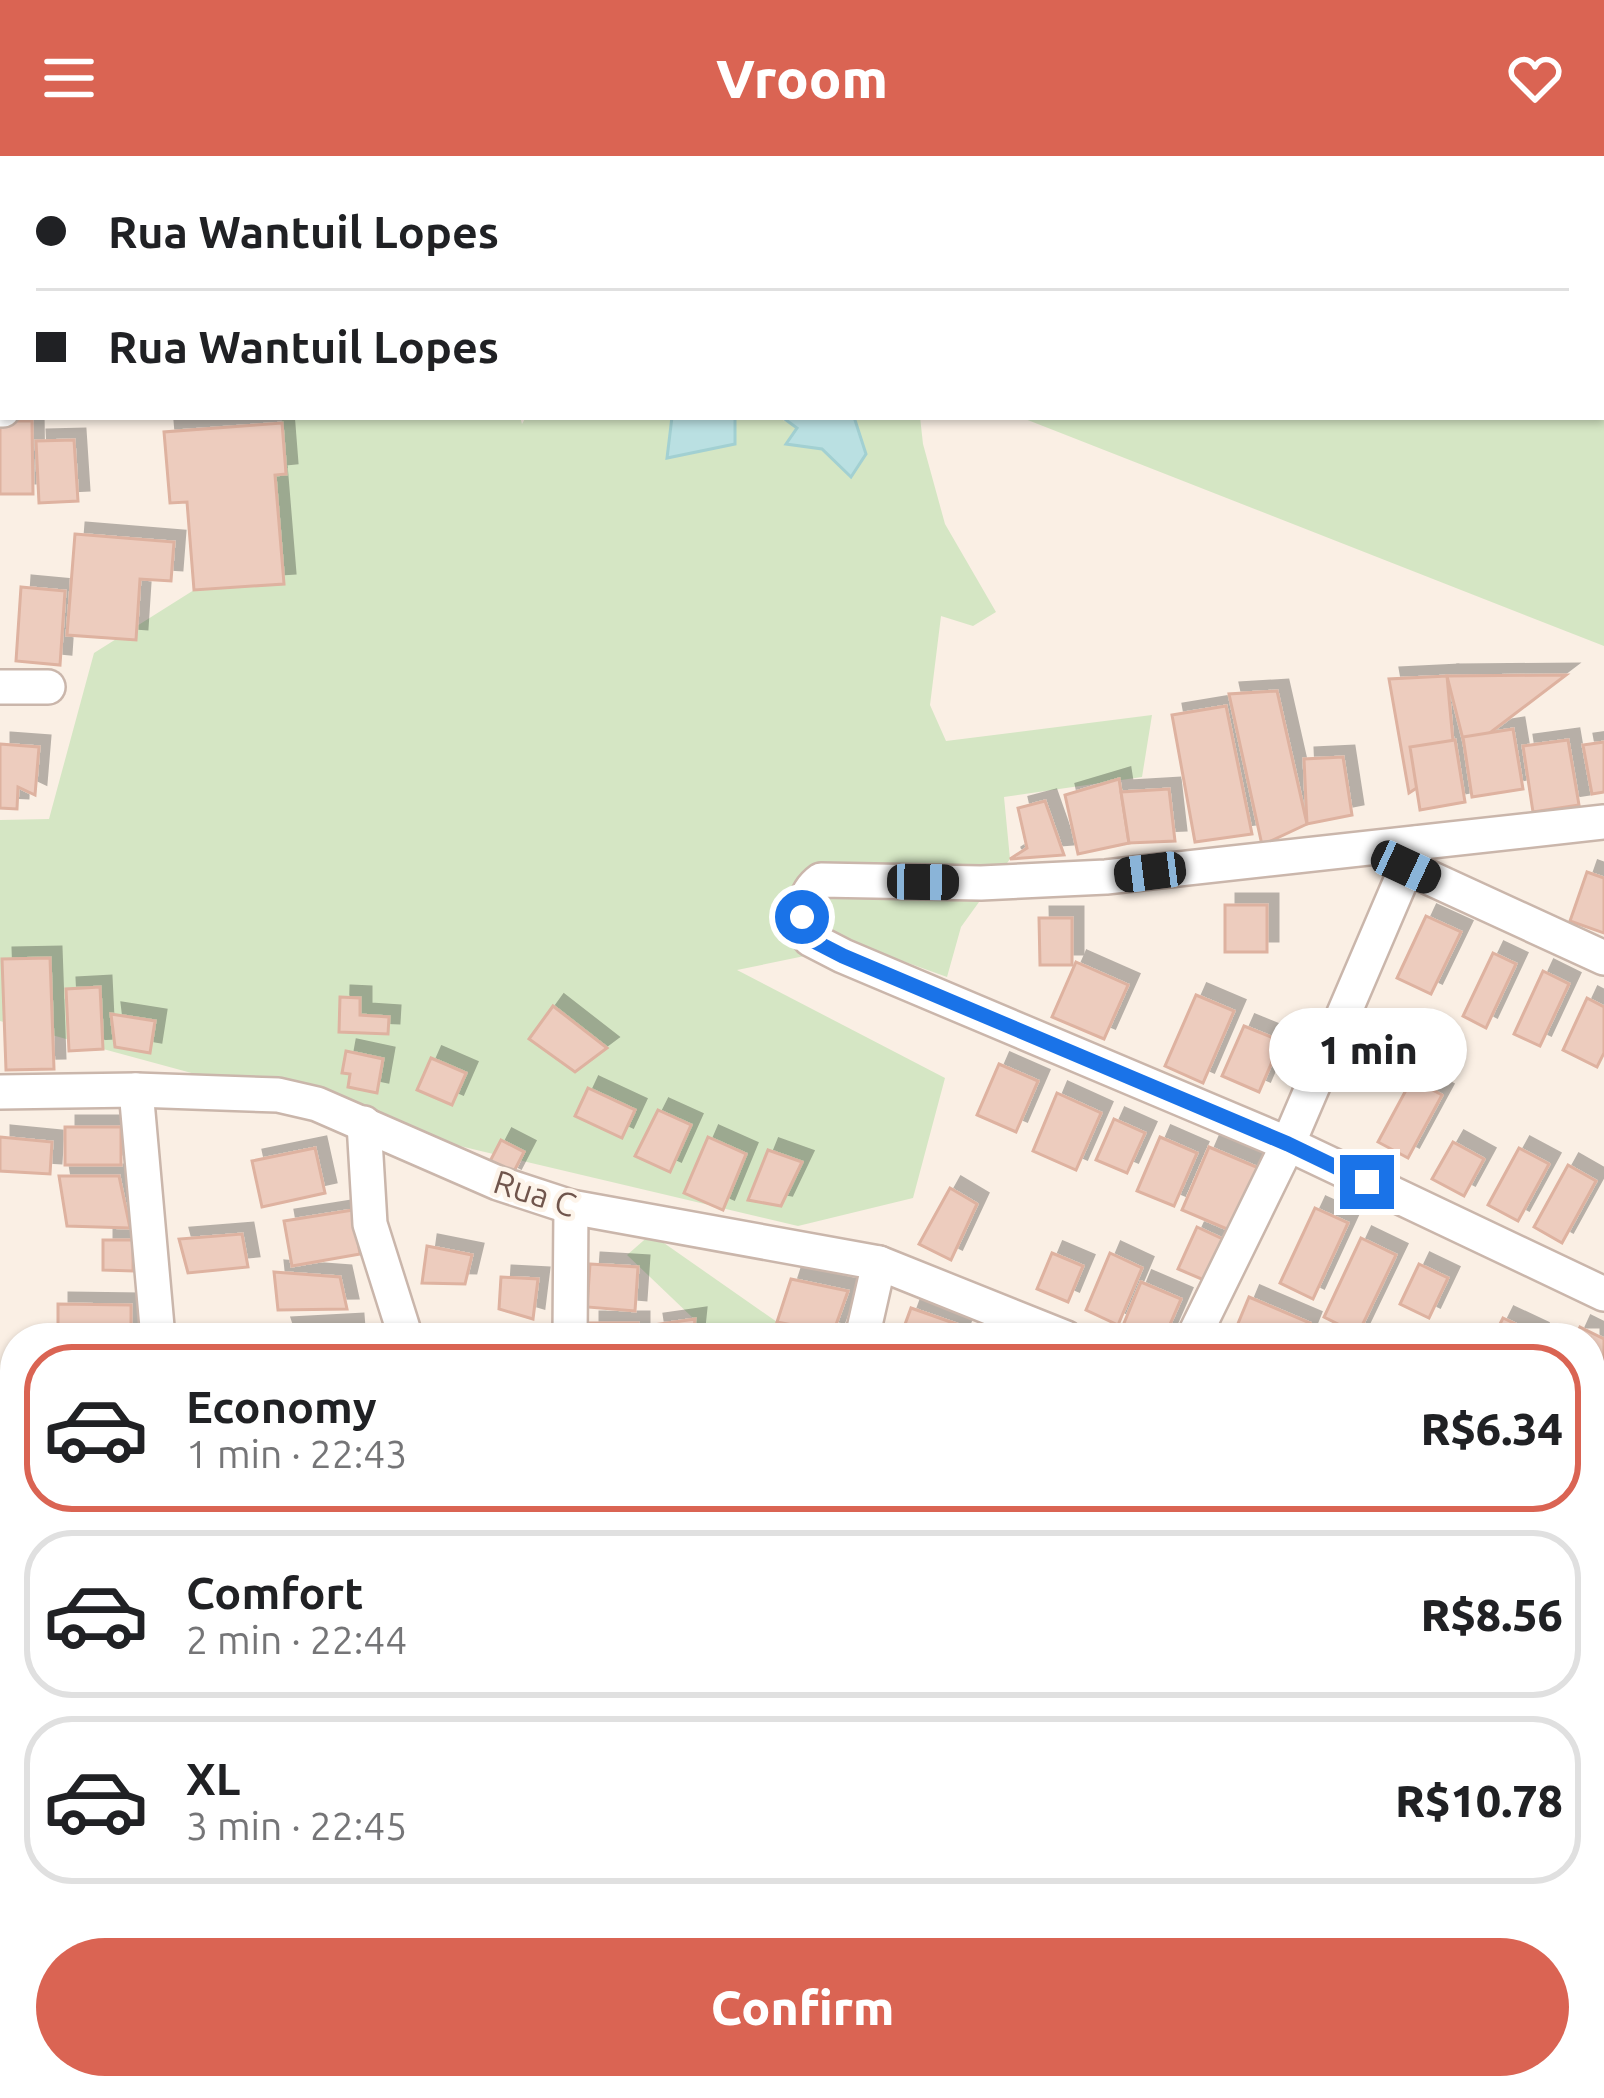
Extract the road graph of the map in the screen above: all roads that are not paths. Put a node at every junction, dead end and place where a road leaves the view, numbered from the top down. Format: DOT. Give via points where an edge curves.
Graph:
graph roads {
  1 [pos="0,687"];
  2 [pos="48,687"];
  3 [pos="1604,822"];
  4 [pos="1412,855"];
  5 [pos="1604,958"];
  6 [pos="136,1090"];
  7 [pos="0,1092"];
  8 [pos="364,1124"];
  9 [pos="1288,1144"];
  10 [pos="571,1207"];
  11 [pos="878,1264"];
  12 [pos="1604,1294"];
  13 [pos="157,1323"];
  14 [pos="401,1323"];
  15 [pos="570,1323"];
  16 [pos="865,1323"];
  17 [pos="1028,1323"];
  18 [pos="1200,1323"];
  1 -- 2 [label="street"];
  3 -- 4 [label="street"];
  4 -- 5 [label="street"];
  4 -- 9 [label="street"];
  4 -- 9 [label="street" via="1106,878 821,880 810,890 802,917 810,939"];
  6 -- 7 [label="street, Rua C"];
  6 -- 8 [label="street, Rua C" via="278,1095"];
  6 -- 13 [label="street"];
  8 -- 10 [label="street, Rua C"];
  8 -- 14 [label="street" via="370,1224"];
  9 -- 12 [label="street"];
  9 -- 18 [label="street"];
  10 -- 11 [label="street, Rua C"];
  10 -- 15 [label="street"];
  11 -- 16 [label="street"];
  11 -- 17 [label="street, Rua C"];
}
